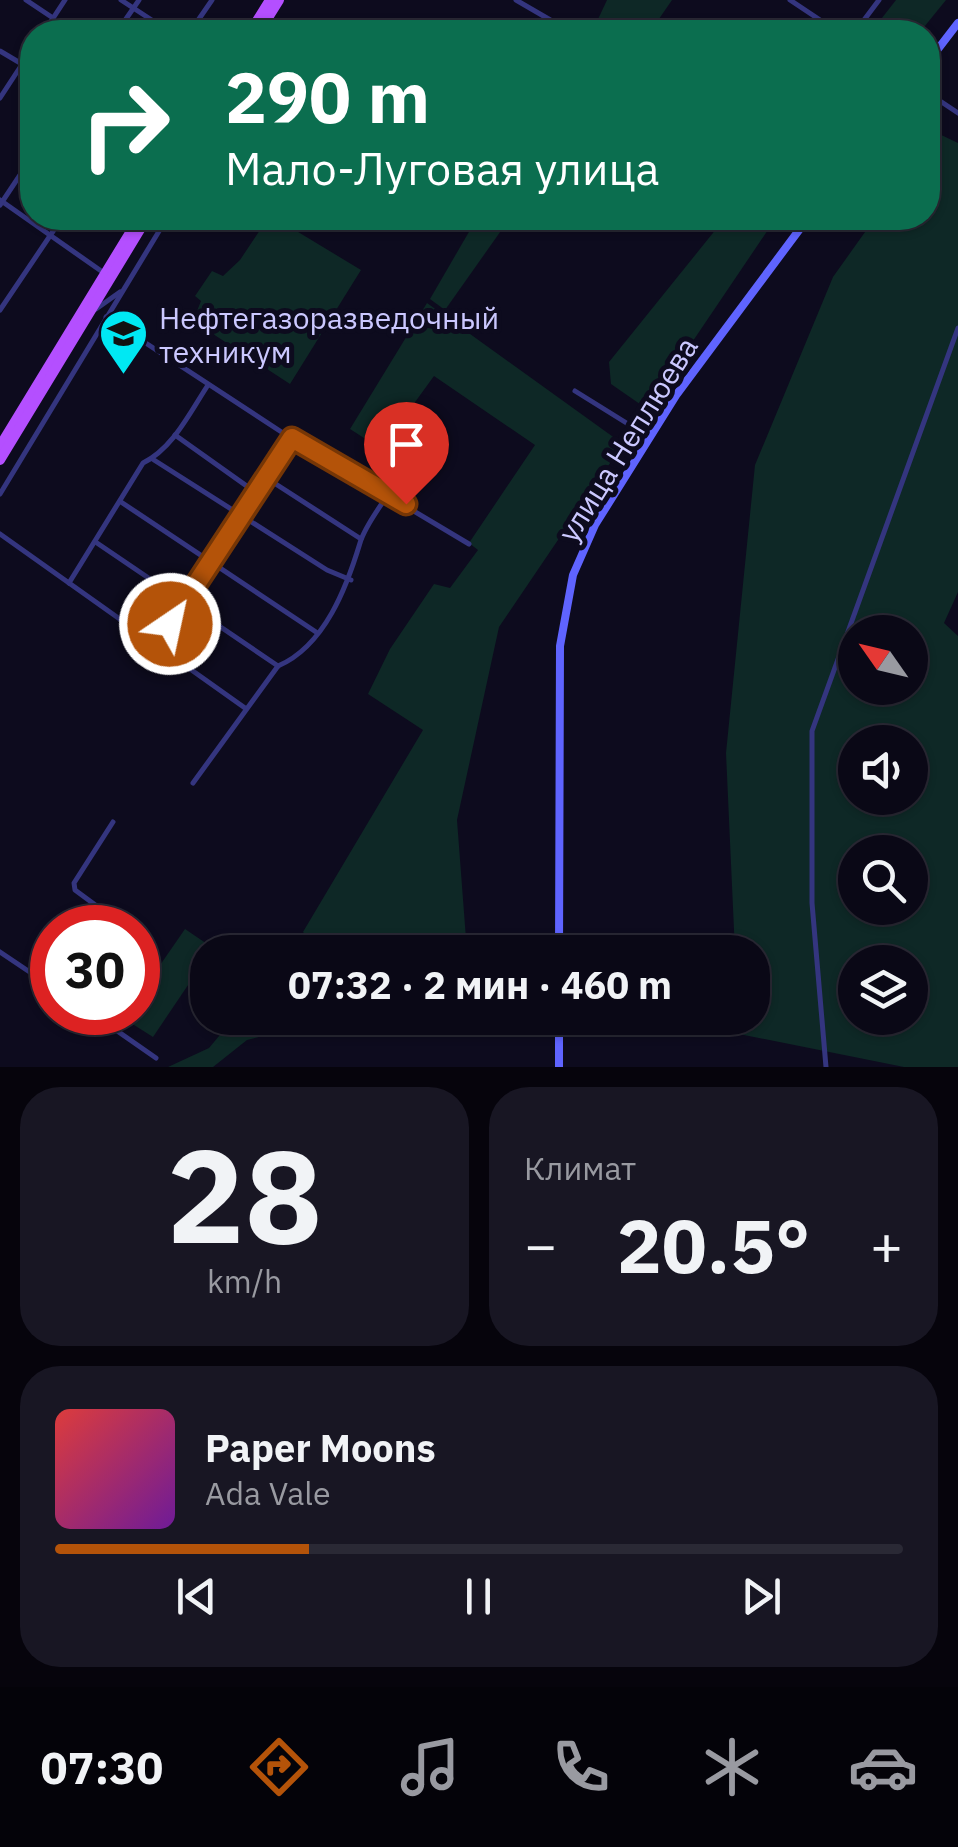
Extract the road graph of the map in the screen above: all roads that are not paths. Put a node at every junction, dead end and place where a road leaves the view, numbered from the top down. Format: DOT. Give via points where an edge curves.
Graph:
graph roads {
  1 [pos="26,0"];
  2 [pos="65,0"];
  3 [pos="122,0"];
  4 [pos="139,0"];
  5 [pos="516,0"];
  6 [pos="790,0"];
  7 [pos="134,8"];
  8 [pos="53,18"];
  9 [pos="125,20"];
  10 [pos="152,20"];
  11 [pos="551,20"];
  12 [pos="820,20"];
  13 [pos="958,22"];
  14 [pos="940,46"];
  15 [pos="20,68"];
  16 [pos="0,98"];
  17 [pos="20,174"];
  18 [pos="1,202"];
  19 [pos="43,230"];
  20 [pos="54,230"];
  21 [pos="131,230"];
  22 [pos="141,230"];
  23 [pos="160,230"];
  24 [pos="799,230"];
  25 [pos="50,235"];
  26 [pos="105,273"];
  27 [pos="122,291"];
  28 [pos="0,310"];
  29 [pos="90,313"];
  30 [pos="106,317"];
  31 [pos="958,328"];
  32 [pos="209,384"];
  33 [pos="575,391"];
  34 [pos="38,398"];
  35 [pos="57,399"];
  36 [pos="175,435"];
  37 [pos="649,437"];
  38 [pos="292,438"];
  39 [pos="0,446"];
  40 [pos="0,460"];
  41 [pos="154,460"];
  42 [pos="268,479"];
  43 [pos="0,494"];
  44 [pos="258,494"];
  45 [pos="388,494"];
  46 [pos="121,502"];
  47 [pos="244,516"];
  48 [pos="0,534"];
  49 [pos="361,539"];
  50 [pos="97,543"];
  51 [pos="468,544"];
  52 [pos="212,561"];
  53 [pos="351,580"];
  54 [pos="69,583"];
  55 [pos="184,602"];
  56 [pos="316,632"];
  57 [pos="155,645"];
  58 [pos="278,666"];
  59 [pos="245,708"];
  60 [pos="194,784"];
  61 [pos="113,822"];
  62 [pos="95,905"];
  63 [pos="559,935"];
  64 [pos="0,952"];
  65 [pos="30,972"];
  66 [pos="123,1035"];
  67 [pos="559,1035"];
  68 [pos="156,1058"];
  69 [pos="558,1067"];
  70 [pos="826,1067"];
  1 -- 8 [label="street"];
  2 -- 8 [label="street"];
  3 -- 7 [label="street"];
  4 -- 7 [label="street"];
  5 -- 11 [label="street"];
  6 -- 12 [label="street"];
  7 -- 9 [label="street"];
  7 -- 10 [label="street"];
  13 -- 14 [label="main road"];
  15 -- 16 [label="street"];
  17 -- 18 [label="street"];
  19 -- 25 [label="street"];
  20 -- 25 [label="street"];
  21 -- 26 [label="main road"];
  22 -- 29 [label="main road"];
  23 -- 27 [label="street"];
  24 -- 37 [label="main road, улица Неплюева"];
  25 -- 26 [label="street"];
  25 -- 28 [label="street"];
  26 -- 39 [label="main road"];
  27 -- 29 [label="street"];
  27 -- 30 [label="street"];
  29 -- 34 [label="main road"];
  30 -- 32 [label="street"];
  30 -- 35 [label="street"];
  31 -- 70 [label="street" via="812,731 812,903"];
  32 -- 36 [label="street"];
  32 -- 38 [label="street"];
  33 -- 37 [label="street"];
  34 -- 35 [label="street"];
  34 -- 40 [label="main road"];
  35 -- 43 [label="street"];
  36 -- 41 [label="street"];
  36 -- 44 [label="street"];
  37 -- 63 [label="main road, улица Неплюева" via="588,538 562,614"];
  38 -- 42 [label="street"];
  38 -- 45 [label="street"];
  41 -- 46 [label="street" via="144,463"];
  41 -- 47 [label="street"];
  42 -- 44 [label="street"];
  42 -- 49 [label="street"];
  44 -- 47 [label="street"];
  45 -- 49 [label="street"];
  45 -- 51 [label="street"];
  46 -- 50 [label="street"];
  46 -- 52 [label="street"];
  47 -- 52 [label="street"];
  47 -- 53 [label="street"];
  48 -- 54 [label="street"];
  49 -- 53 [label="street"];
  50 -- 54 [label="street"];
  50 -- 55 [label="street"];
  52 -- 55 [label="street"];
  52 -- 56 [label="street"];
  53 -- 56 [label="street"];
  54 -- 57 [label="street"];
  55 -- 57 [label="street"];
  55 -- 58 [label="street"];
  56 -- 58 [label="street"];
  57 -- 59 [label="street"];
  58 -- 59 [label="street"];
  59 -- 60 [label="street"];
  61 -- 62 [label="street" via="74,883"];
  64 -- 65 [label="street"];
  66 -- 68 [label="street"];
  67 -- 69 [label="main road"];
}
